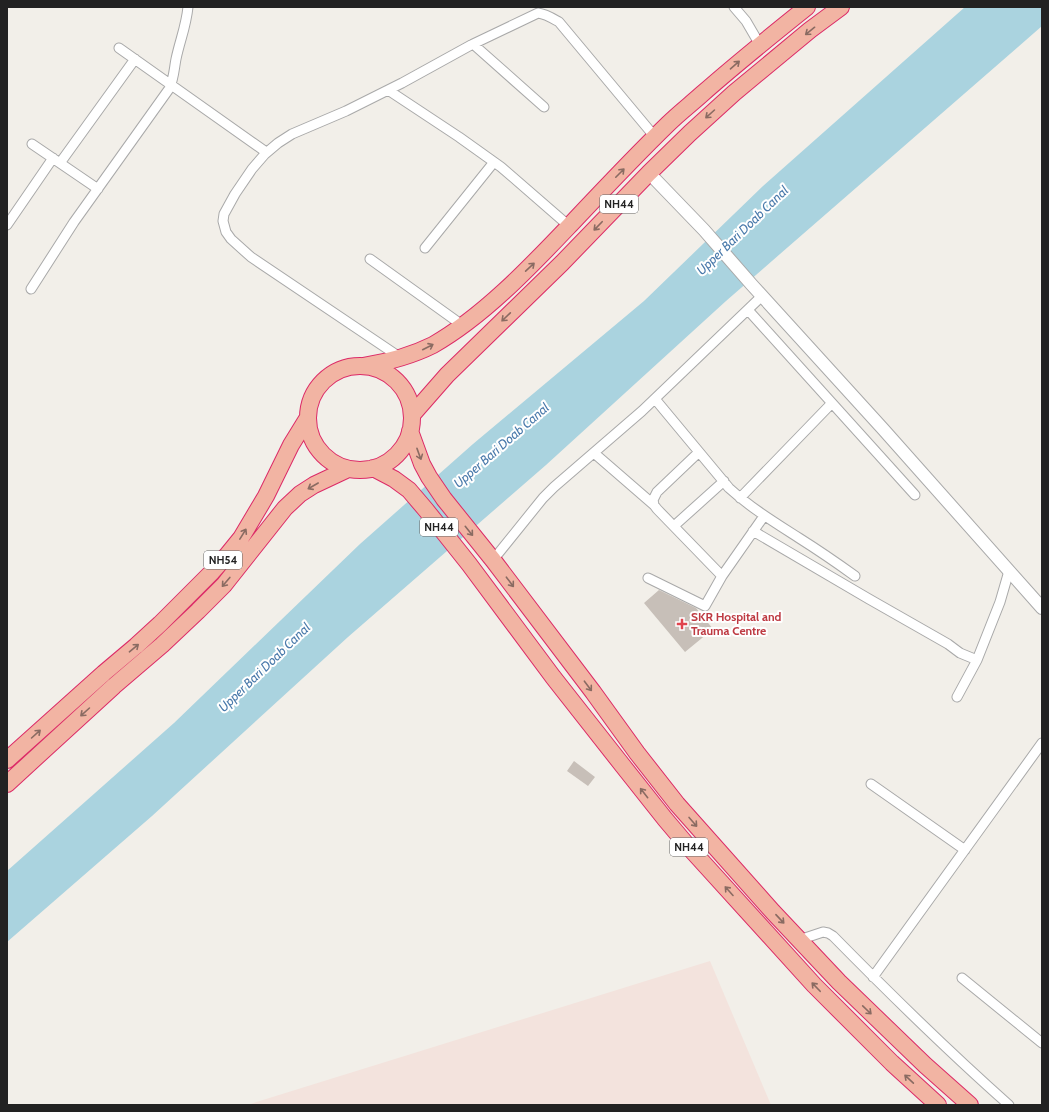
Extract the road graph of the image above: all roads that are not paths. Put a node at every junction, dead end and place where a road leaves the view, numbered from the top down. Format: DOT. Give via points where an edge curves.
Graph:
graph roads {
  1 [pos="188,7"];
  2 [pos="734,7"];
  3 [pos="807,7"];
  4 [pos="841,7"];
  5 [pos="473,44"];
  6 [pos="760,45"];
  7 [pos="119,48"];
  8 [pos="135,60"];
  9 [pos="171,85"];
  10 [pos="388,90"];
  11 [pos="544,107"];
  12 [pos="656,137"];
  13 [pos="32,144"];
  14 [pos="266,152"];
  15 [pos="57,161"];
  16 [pos="494,162"];
  17 [pos="649,173"];
  18 [pos="98,189"];
  19 [pos="7,225"];
  20 [pos="569,226"];
  21 [pos="425,248"];
  22 [pos="370,259"];
  23 [pos="31,289"];
  24 [pos="762,296"];
  25 [pos="748,310"];
  26 [pos="462,325"];
  27 [pos="401,358"];
  28 [pos="364,366"];
  29 [pos="655,398"];
  30 [pos="832,403"];
  31 [pos="307,419"];
  32 [pos="411,423"];
  33 [pos="699,452"];
  34 [pos="594,453"];
  35 [pos="373,468"];
  36 [pos="348,469"];
  37 [pos="724,481"];
  38 [pos="915,495"];
  39 [pos="740,498"];
  40 [pos="654,505"];
  41 [pos="764,516"];
  42 [pos="674,526"];
  43 [pos="753,532"];
  44 [pos="489,556"];
  45 [pos="1009,571"];
  46 [pos="722,576"];
  47 [pos="855,576"];
  48 [pos="648,578"];
  49 [pos="1042,608"];
  50 [pos="977,660"];
  51 [pos="957,697"];
  52 [pos="1042,743"];
  53 [pos="7,760"];
  54 [pos="7,784"];
  55 [pos="871,784"];
  56 [pos="965,850"];
  57 [pos="800,940"];
  58 [pos="872,976"];
  59 [pos="962,978"];
  60 [pos="1042,1042"];
  61 [pos="938,1105"];
  62 [pos="970,1105"];
  63 [pos="1008,1105"];
  1 -- 9 [label="street" via="186,26"];
  2 -- 6 [label="street"];
  3 -- 6 [label="highway, NH44"];
  4 -- 17 [label="highway, NH44, one-way" via="734,94"];
  5 -- 10 [label="street"];
  5 -- 11 [label="street"];
  5 -- 12 [label="street" via="538,13 552,18 559,22"];
  12 -- 6 [label="highway, NH44, one-way"];
  7 -- 8 [label="street"];
  8 -- 9 [label="street"];
  8 -- 15 [label="street"];
  9 -- 14 [label="street"];
  9 -- 18 [label="street"];
  10 -- 14 [label="street" via="292,134"];
  10 -- 16 [label="street"];
  20 -- 12 [label="highway, NH44, one-way"];
  13 -- 15 [label="street"];
  14 -- 27 [label="street" via="235,194 224,214 222,221 226,232 251,257"];
  15 -- 18 [label="street"];
  15 -- 19 [label="street"];
  16 -- 20 [label="street"];
  16 -- 21 [label="street"];
  17 -- 24 [label="street"];
  17 -- 32 [label="highway, NH44, one-way" via="448,375"];
  18 -- 23 [label="street"];
  26 -- 20 [label="highway, NH44, one-way" via="533,264"];
  22 -- 26 [label="street"];
  24 -- 25 [label="street"];
  24 -- 45 [label="street"];
  25 -- 29 [label="street"];
  25 -- 30 [label="street"];
  27 -- 26 [label="highway, NH44, one-way" via="433,345"];
  27 -- 28 [label="highway, NH44"];
  28 -- 31 [label="highway, NH44" via="349,367 324,380 309,404"];
  28 -- 32 [label="highway, NH44" via="376,368 397,382 409,403"];
  29 -- 33 [label="street"];
  29 -- 34 [label="street"];
  30 -- 38 [label="street"];
  30 -- 39 [label="street"];
  31 -- 36 [label="highway, NH44" via="313,441 319,451 337,465"];
  53 -- 31 [label="highway, NH54, one-way" via="136,646 228,554 241,538 266,496"];
  32 -- 35 [label="highway, NH44" via="405,443 397,454 386,463"];
  32 -- 44 [label="highway, NH44, one-way" via="422,464 429,477"];
  33 -- 37 [label="street"];
  33 -- 40 [label="street" via="657,492 653,500"];
  34 -- 40 [label="street"];
  34 -- 44 [label="street" via="554,487"];
  35 -- 36 [label="highway, NH44"];
  61 -- 35 [label="highway, NH44, one-way" via="814,985 674,830 409,490 394,478"];
  36 -- 54 [label="highway, NH54, one-way" via="300,494 285,508 224,585 198,611"];
  37 -- 39 [label="street"];
  37 -- 42 [label="street"];
  39 -- 41 [label="street"];
  40 -- 42 [label="street"];
  41 -- 43 [label="street"];
  41 -- 47 [label="street"];
  42 -- 46 [label="street"];
  43 -- 46 [label="street"];
  43 -- 50 [label="street" via="960,653"];
  44 -- 57 [label="highway, NH44, one-way" via="668,792"];
  45 -- 49 [label="street"];
  45 -- 50 [label="street" via="1000,602"];
  46 -- 48 [label="street" via="705,606"];
  50 -- 51 [label="street"];
  52 -- 56 [label="street"];
  55 -- 56 [label="street"];
  56 -- 58 [label="street"];
  57 -- 58 [label="street" via="823,932 828,933"];
  57 -- 62 [label="highway, NH44, one-way" via="878,1021"];
  58 -- 63 [label="street"];
  59 -- 60 [label="street"];
}
